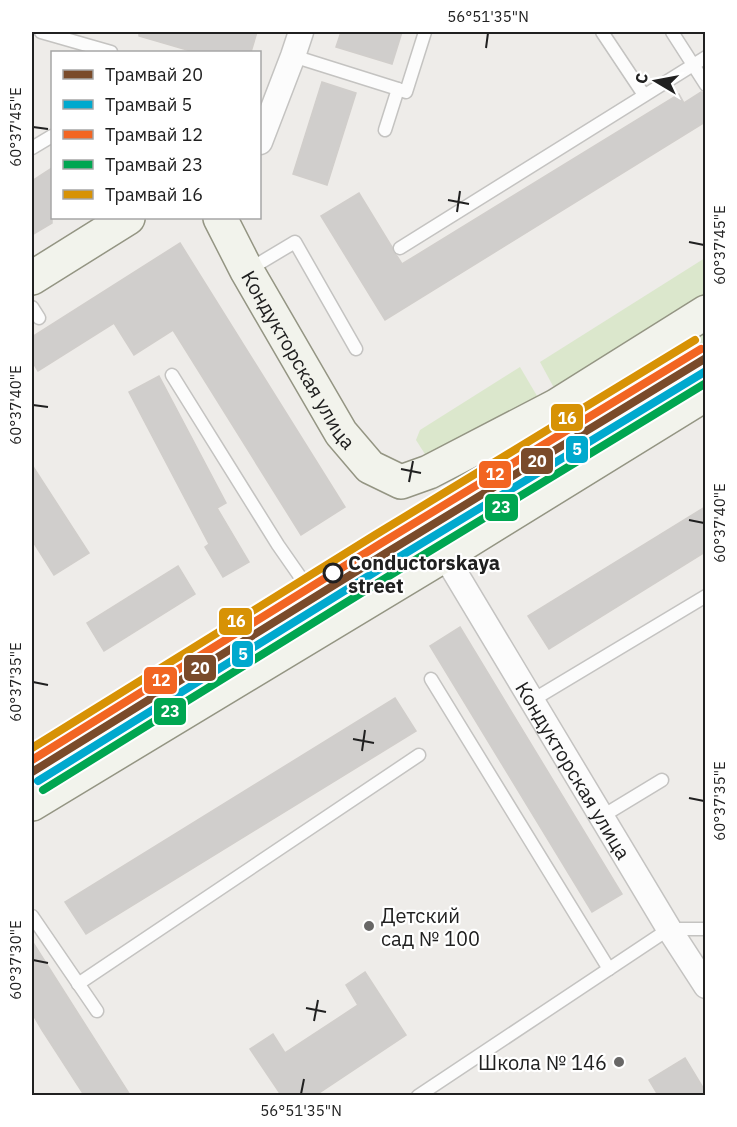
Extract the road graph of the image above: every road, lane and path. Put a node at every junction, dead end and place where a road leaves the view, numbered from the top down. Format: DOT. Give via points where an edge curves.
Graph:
graph roads {
  1 [pos="41,32"];
  2 [pos="301,32"];
  3 [pos="425,32"];
  4 [pos="602,32"];
  5 [pos="672,32"];
  6 [pos="108,51"];
  7 [pos="293,56"];
  8 [pos="705,57"];
  9 [pos="693,64"];
  10 [pos="705,85"];
  11 [pos="398,89"];
  12 [pos="644,96"];
  13 [pos="384,130"];
  14 [pos="51,137"];
  15 [pos="261,139"];
  16 [pos="32,148"];
  17 [pos="126,219"];
  18 [pos="221,219"];
  19 [pos="400,248"];
  20 [pos="247,271"];
  21 [pos="32,278"];
  22 [pos="32,307"];
  23 [pos="705,312"];
  24 [pos="39,318"];
  25 [pos="356,349"];
  26 [pos="172,375"];
  27 [pos="705,394"];
  28 [pos="444,554"];
  29 [pos="705,596"];
  30 [pos="332,622"];
  31 [pos="431,679"];
  32 [pos="531,701"];
  33 [pos="418,755"];
  34 [pos="662,780"];
  35 [pos="32,804"];
  36 [pos="602,818"];
  37 [pos="32,916"];
  38 [pos="669,929"];
  39 [pos="705,929"];
  40 [pos="609,969"];
  41 [pos="78,984"];
  42 [pos="705,986"];
  43 [pos="97,1011"];
  44 [pos="418,1095"];
  1 -- 6 [label="lane"];
  2 -- 7 [label="street"];
  3 -- 11 [label="lane" via="406,92"];
  4 -- 12 [label="lane"];
  5 -- 9 [label="lane"];
  7 -- 11 [label="lane"];
  7 -- 15 [label="street"];
  8 -- 9 [label="lane"];
  9 -- 10 [label="lane"];
  9 -- 12 [label="lane"];
  11 -- 13 [label="lane"];
  12 -- 19 [label="lane"];
  14 -- 16 [label="lane"];
  17 -- 21 [label="main road"];
  18 -- 20 [label="main road, Кондукторская улица"];
  20 -- 23 [label="main road, Кондукторская улица" via="341,433 370,467 400,482 429,472 556,406"];
  20 -- 25 [label="lane" via="295,242"];
  22 -- 24 [label="lane"];
  26 -- 30 [label="lane" via="278,545"];
  27 -- 28 [label="main road"];
  28 -- 30 [label="main road"];
  28 -- 32 [label="street, Кондукторская улица"];
  29 -- 32 [label="lane"];
  30 -- 35 [label="main road"];
  31 -- 40 [label="lane"];
  32 -- 36 [label="street, Кондукторская улица"];
  33 -- 41 [label="lane"];
  34 -- 36 [label="lane"];
  36 -- 38 [label="street, Кондукторская улица"];
  37 -- 41 [label="lane"];
  38 -- 39 [label="lane"];
  38 -- 40 [label="lane"];
  38 -- 42 [label="street, Кондукторская улица"];
  40 -- 44 [label="lane"];
  41 -- 43 [label="lane"];
}
